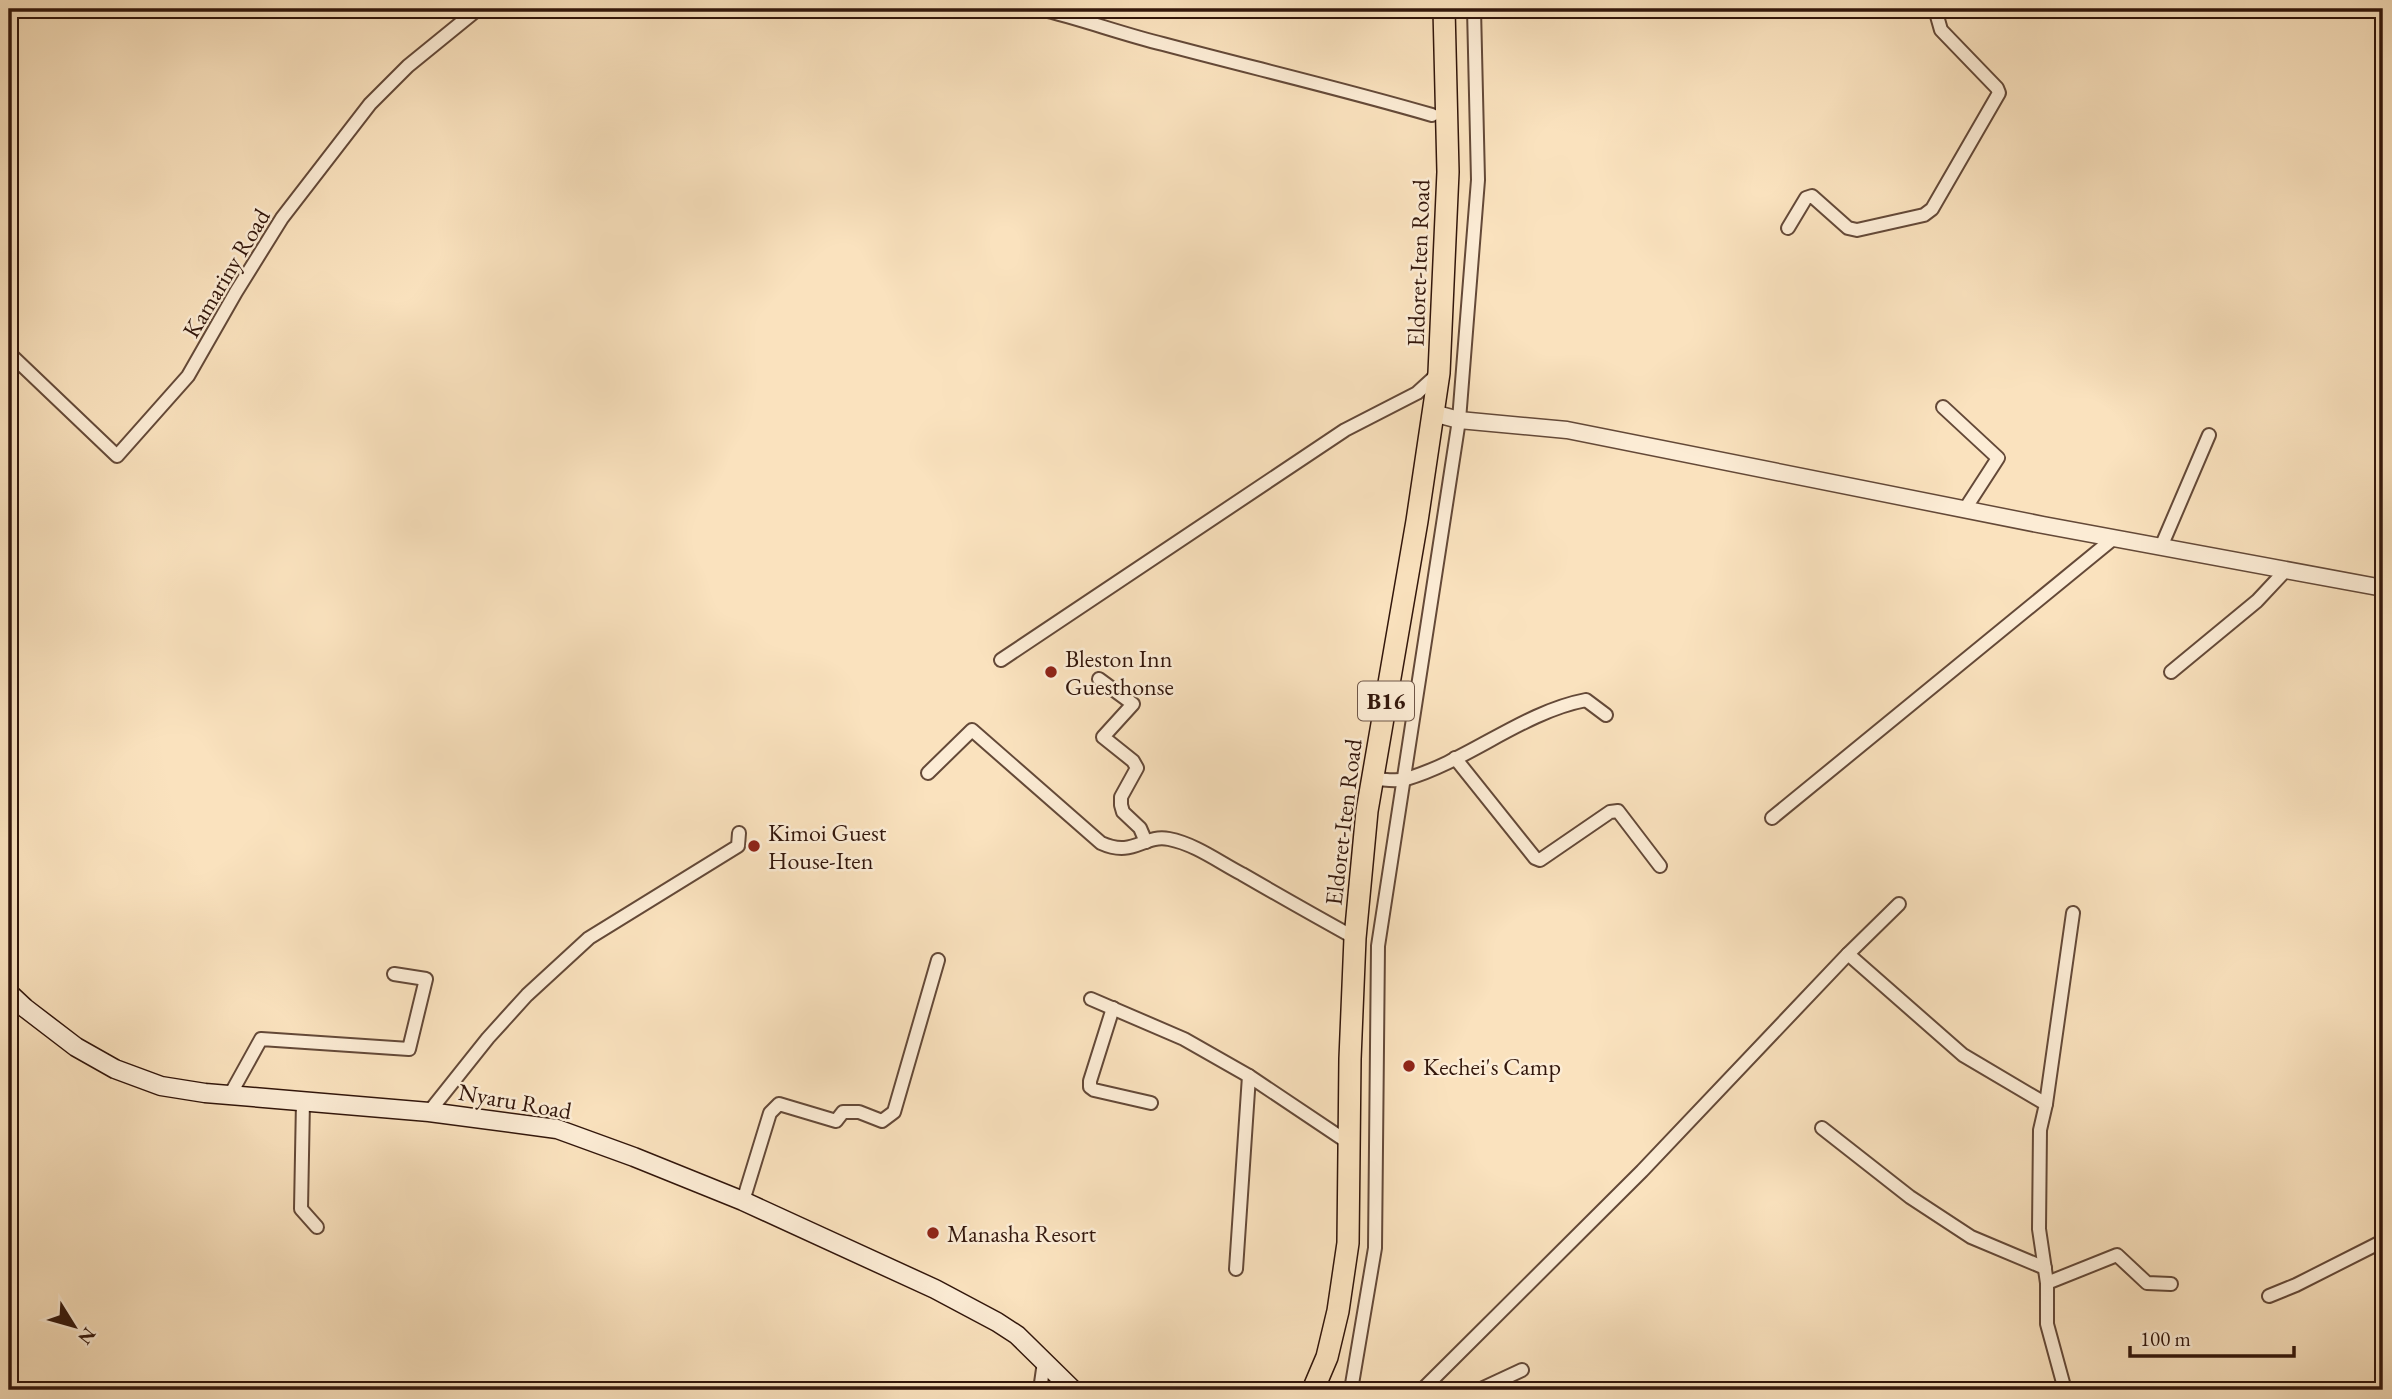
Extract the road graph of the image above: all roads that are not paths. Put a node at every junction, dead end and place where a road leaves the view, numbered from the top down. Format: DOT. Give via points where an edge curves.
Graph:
graph roads {
  1 [pos="478,9"];
  2 [pos="1040,9"];
  3 [pos="1444,9"];
  4 [pos="1474,9"];
  5 [pos="1935,9"];
  6 [pos="1432,115"];
  7 [pos="1787,228"];
  8 [pos="9,354"];
  9 [pos="1439,373"];
  10 [pos="1943,407"];
  11 [pos="1433,414"];
  12 [pos="1459,420"];
  13 [pos="2209,435"];
  14 [pos="1965,509"];
  15 [pos="2114,538"];
  16 [pos="2161,547"];
  17 [pos="2286,570"];
  18 [pos="2383,588"];
  19 [pos="1001,660"];
  20 [pos="2171,672"];
  21 [pos="1099,679"];
  22 [pos="1606,715"];
  23 [pos="1455,758"];
  24 [pos="928,773"];
  25 [pos="1373,779"];
  26 [pos="1403,780"];
  27 [pos="1772,818"];
  28 [pos="739,833"];
  29 [pos="1146,842"];
  30 [pos="1660,866"];
  31 [pos="1899,904"];
  32 [pos="2073,913"];
  33 [pos="1355,938"];
  34 [pos="1848,954"];
  35 [pos="938,960"];
  36 [pos="394,974"];
  37 [pos="9,993"];
  38 [pos="1091,999"];
  39 [pos="1113,1008"];
  40 [pos="1249,1076"];
  41 [pos="230,1095"];
  42 [pos="303,1101"];
  43 [pos="1151,1103"];
  44 [pos="2046,1104"];
  45 [pos="429,1112"];
  46 [pos="1822,1128"];
  47 [pos="1349,1143"];
  48 [pos="743,1201"];
  49 [pos="317,1227"];
  50 [pos="2383,1241"];
  51 [pos="2045,1268"];
  52 [pos="1236,1269"];
  53 [pos="2047,1283"];
  54 [pos="2171,1284"];
  55 [pos="2269,1296"];
  56 [pos="1039,1358"];
  57 [pos="1522,1370"];
  58 [pos="1040,1390"];
  59 [pos="1073,1390"];
  60 [pos="1313,1390"];
  61 [pos="1351,1390"];
  62 [pos="1422,1390"];
  63 [pos="1479,1390"];
  64 [pos="2065,1390"];
  1 -- 8 [label="street, Kamariny Road" via="370,104 282,218 188,376 117,456"];
  2 -- 6 [label="street"];
  3 -- 9 [label="main road, Eldoret-Iten Road / B16" via="1448,173"];
  4 -- 12 [label="street" via="1478,180"];
  5 -- 7 [label="street" via="1941,30 1999,93 1932,209 1924,215 1857,230 1848,228 1812,196 1805,198"];
  9 -- 11 [label="main road, Eldoret-Iten Road / B16"];
  9 -- 19 [label="street" via="1417,393 1345,430"];
  10 -- 14 [label="street" via="1998,458"];
  11 -- 12 [label="street"];
  11 -- 25 [label="main road, Eldoret-Iten Road / B16"];
  12 -- 14 [label="street" via="1567,430"];
  12 -- 26 [label="street"];
  13 -- 16 [label="street"];
  14 -- 15 [label="street"];
  15 -- 16 [label="street"];
  15 -- 27 [label="street"];
  16 -- 17 [label="street"];
  17 -- 18 [label="street"];
  17 -- 20 [label="street" via="2257,601"];
  21 -- 29 [label="street" via="1133,704 1103,737 1137,768 1121,805"];
  22 -- 23 [label="street" via="1586,699 1565,704"];
  23 -- 26 [label="street"];
  23 -- 30 [label="street" via="1535,858 1540,860 1618,811"];
  24 -- 29 [label="street" via="972,730 1101,844 1129,849"];
  25 -- 26 [label="street"];
  25 -- 33 [label="main road, Eldoret-Iten Road / B16"];
  26 -- 61 [label="street" via="1378,946 1375,1248"];
  28 -- 45 [label="street" via="738,846 589,939 527,995"];
  29 -- 33 [label="street" via="1167,838 1202,852"];
  31 -- 34 [label="street"];
  32 -- 44 [label="street"];
  33 -- 47 [label="main road, Eldoret-Iten Road / B16"];
  34 -- 44 [label="street" via="1964,1055"];
  34 -- 62 [label="street" via="1642,1171"];
  35 -- 48 [label="street" via="894,1112 882,1121 859,1112 843,1112 836,1121 779,1104 770,1113"];
  36 -- 41 [label="street" via="426,979 409,1049 261,1039"];
  37 -- 41 [label="main road, Nyaru Road" via="76,1047 115,1069 162,1086"];
  38 -- 39 [label="street"];
  39 -- 40 [label="street" via="1184,1039"];
  39 -- 43 [label="street" via="1090,1087"];
  40 -- 47 [label="street"];
  40 -- 52 [label="street"];
  41 -- 42 [label="main road, Nyaru Road"];
  42 -- 45 [label="main road, Nyaru Road"];
  42 -- 49 [label="street" via="301,1209"];
  44 -- 51 [label="street" via="2040,1130 2039,1229"];
  45 -- 48 [label="main road, Nyaru Road" via="557,1129"];
  46 -- 51 [label="street" via="1910,1197 1972,1237"];
  47 -- 60 [label="main road, Eldoret-Iten Road / B16" via="1348,1243 1338,1311"];
  48 -- 56 [label="main road, Nyaru Road" via="985,1315 1017,1335"];
  50 -- 55 [label="street"];
  51 -- 53 [label="street"];
  53 -- 54 [label="street" via="2117,1255 2147,1283"];
  53 -- 64 [label="street" via="2047,1324"];
  56 -- 58 [label="street"];
  56 -- 59 [label="main road, Nyaru Road"];
  57 -- 63 [label="street"];
}
